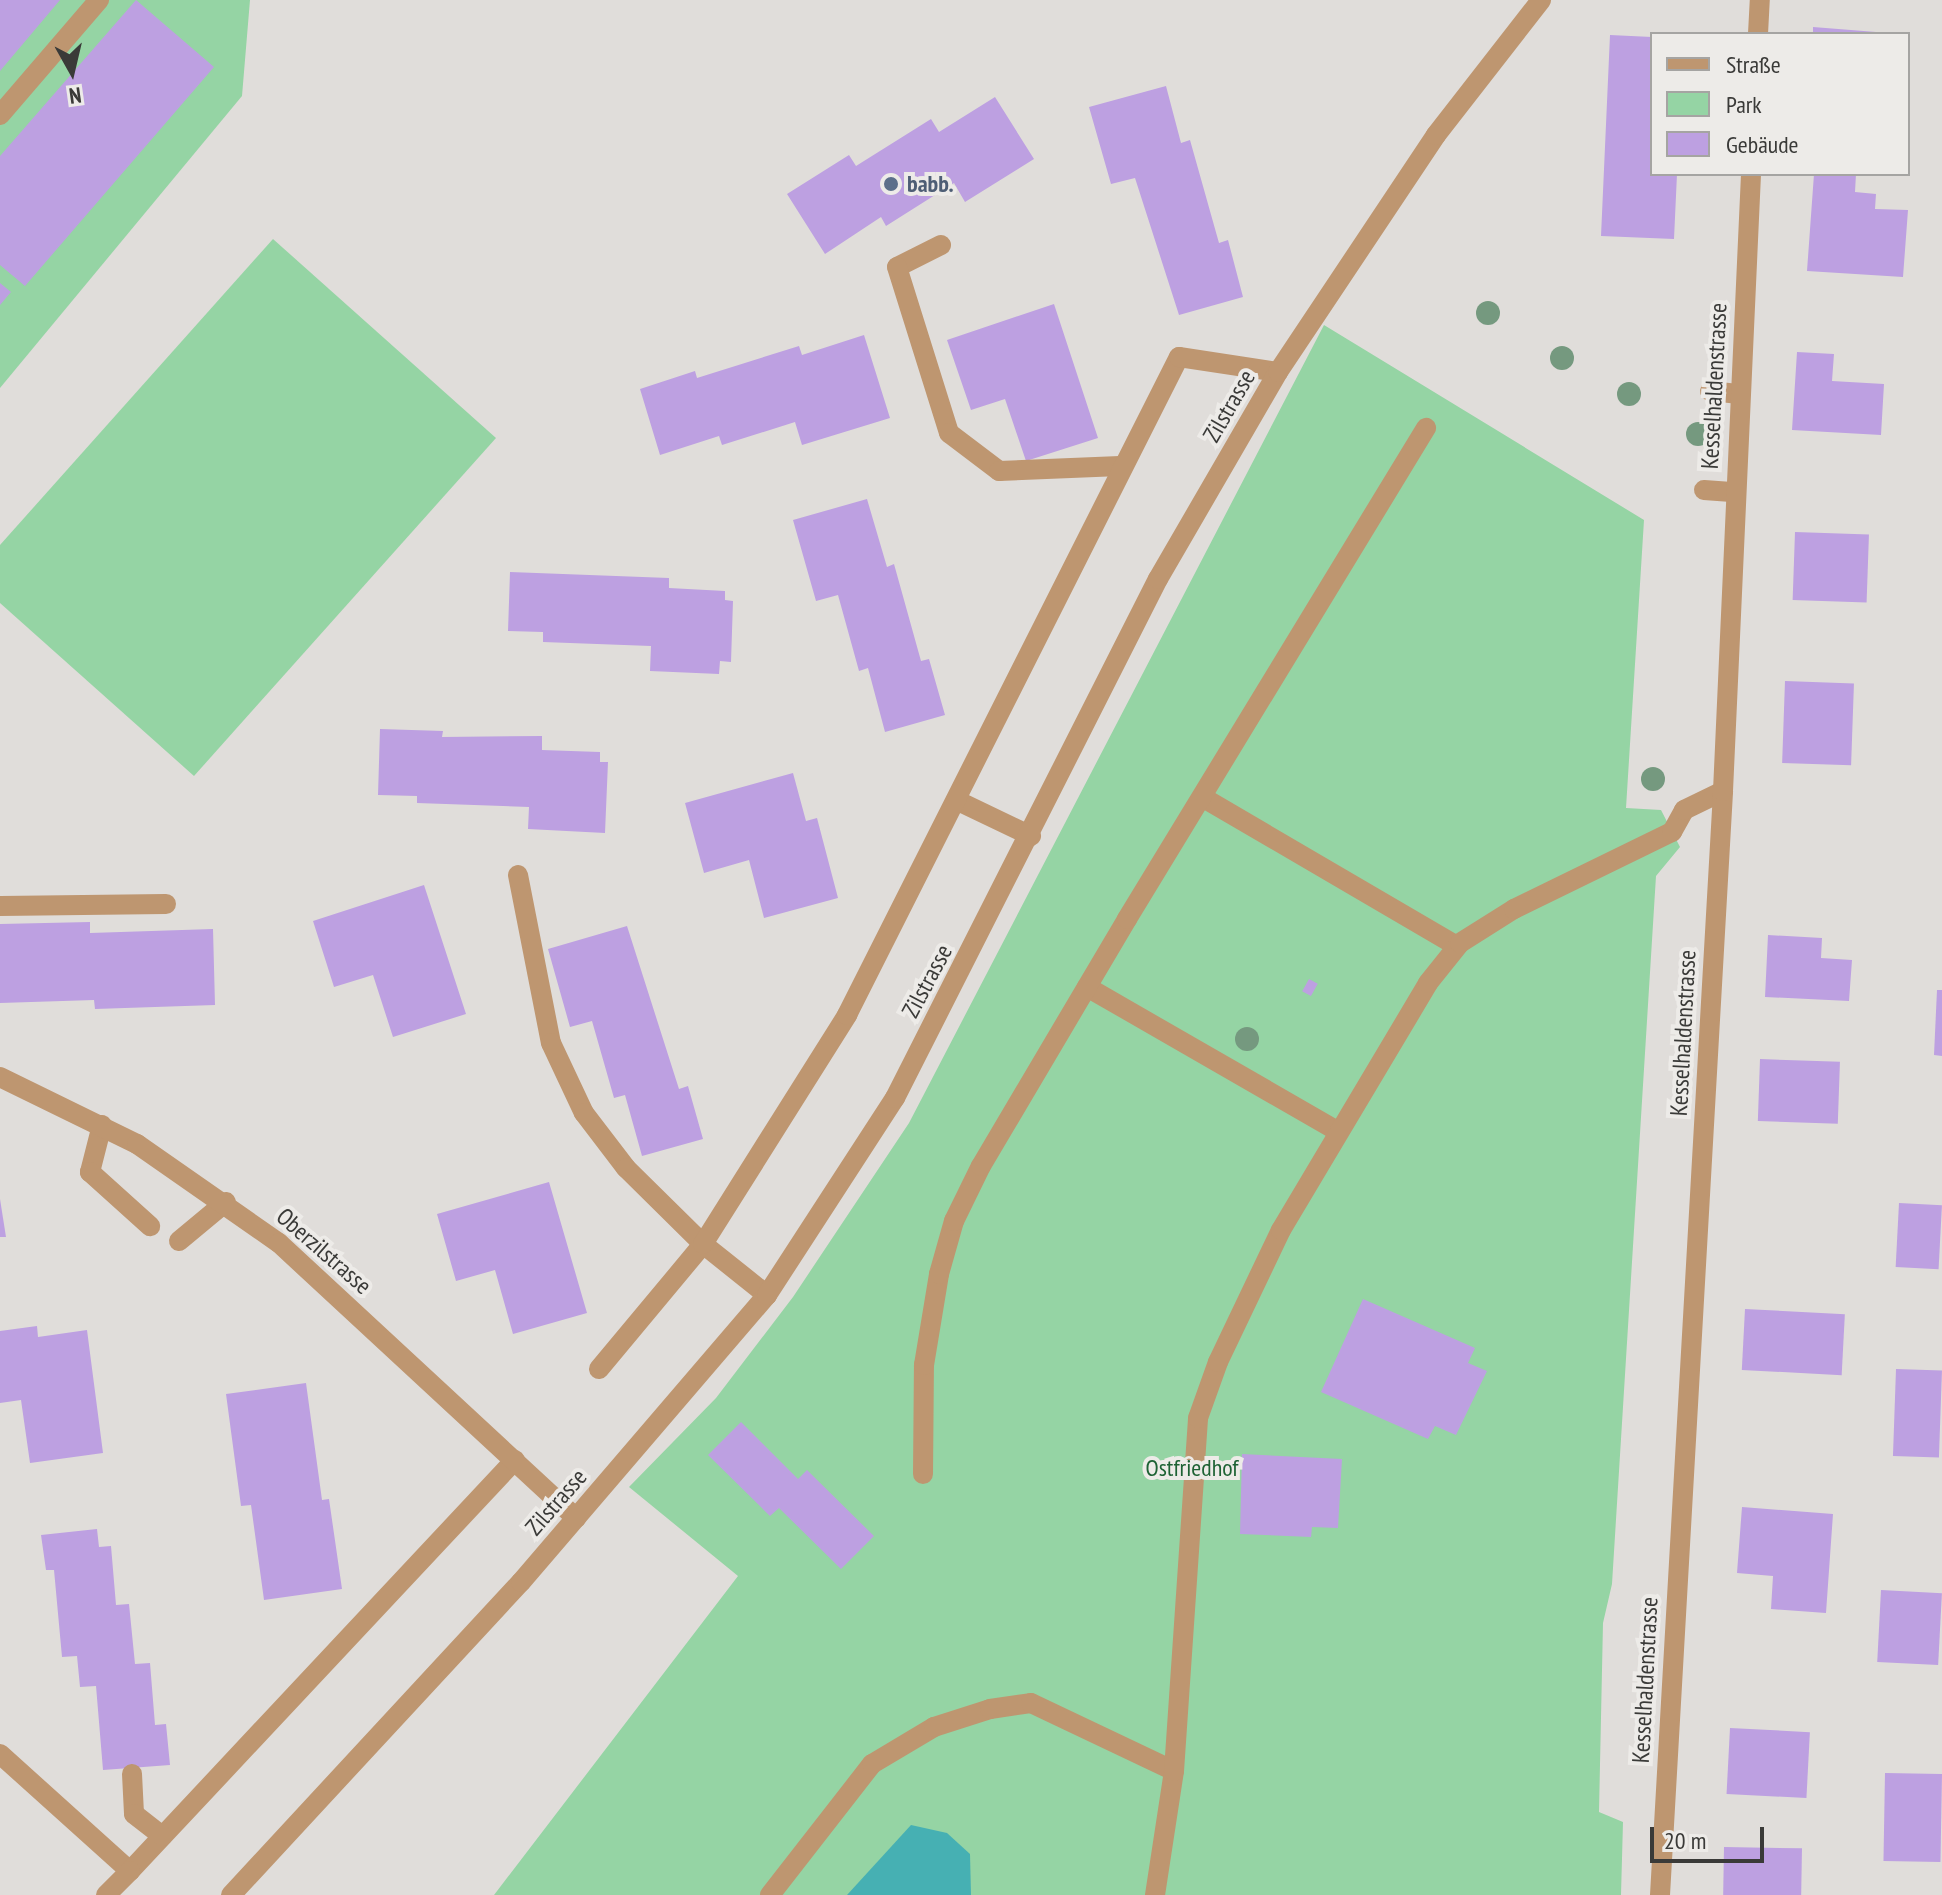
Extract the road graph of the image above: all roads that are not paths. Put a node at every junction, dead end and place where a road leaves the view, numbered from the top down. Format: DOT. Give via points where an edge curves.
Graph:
graph roads {
  1 [pos="99,0"];
  2 [pos="1541,0"];
  3 [pos="1760,0"];
  4 [pos="1758,32"];
  5 [pos="0,115"];
  6 [pos="1751,176"];
  7 [pos="941,245"];
  8 [pos="1278,372"];
  9 [pos="1710,391"];
  10 [pos="1740,394"];
  11 [pos="1426,428"];
  12 [pos="1120,466"];
  13 [pos="1704,490"];
  14 [pos="1735,492"];
  15 [pos="1723,791"];
  16 [pos="1202,797"];
  17 [pos="958,801"];
  18 [pos="1031,836"];
  19 [pos="518,875"];
  20 [pos="166,904"];
  21 [pos="0,906"];
  22 [pos="1457,946"];
  23 [pos="1087,987"];
  24 [pos="0,1077"];
  25 [pos="102,1125"];
  26 [pos="1337,1131"];
  27 [pos="226,1202"];
  28 [pos="150,1226"];
  29 [pos="179,1241"];
  30 [pos="703,1244"];
  31 [pos="767,1295"];
  32 [pos="599,1369"];
  33 [pos="515,1460"];
  34 [pos="923,1474"];
  35 [pos="576,1518"];
  36 [pos="0,1754"];
  37 [pos="1174,1771"];
  38 [pos="132,1774"];
  39 [pos="162,1836"];
  40 [pos="130,1871"];
  41 [pos="106,1895"];
  42 [pos="231,1895"];
  43 [pos="770,1895"];
  44 [pos="1155,1895"];
  45 [pos="1660,1895"];
  1 -- 5 [label="street"];
  2 -- 8 [label="street, Zilstrasse" via="1436,135"];
  3 -- 4 [label="street"];
  6 -- 10 [label="street, Kesselhaldenstrasse"];
  7 -- 12 [label="street" via="897,267 949,433 999,471"];
  8 -- 12 [label="street" via="1179,357"];
  8 -- 18 [label="street, Zilstrasse" via="1158,579"];
  9 -- 10 [label="street"];
  10 -- 14 [label="street, Kesselhaldenstrasse"];
  11 -- 16 [label="street"];
  12 -- 17 [label="street"];
  13 -- 14 [label="street"];
  14 -- 15 [label="street, Kesselhaldenstrasse"];
  15 -- 22 [label="street" via="1684,810 1672,832 1514,909"];
  15 -- 45 [label="street, Kesselhaldenstrasse"];
  16 -- 22 [label="street"];
  16 -- 23 [label="street"];
  17 -- 18 [label="street"];
  17 -- 30 [label="street" via="847,1015"];
  18 -- 31 [label="street, Zilstrasse" via="895,1098"];
  19 -- 30 [label="street" via="551,1043 584,1113 626,1168"];
  20 -- 21 [label="street"];
  22 -- 26 [label="street" via="1428,983"];
  23 -- 26 [label="street"];
  23 -- 34 [label="street" via="954,1221 924,1365"];
  24 -- 25 [label="street, Oberzilstrasse"];
  25 -- 27 [label="street, Oberzilstrasse"];
  25 -- 28 [label="street" via="90,1172"];
  26 -- 37 [label="street" via="1279,1234 1218,1362 1198,1418"];
  27 -- 29 [label="street"];
  27 -- 33 [label="street, Oberzilstrasse" via="279,1243"];
  30 -- 31 [label="street"];
  30 -- 32 [label="street"];
  31 -- 35 [label="street, Zilstrasse"];
  33 -- 35 [label="street, Oberzilstrasse"];
  33 -- 39 [label="street"];
  35 -- 42 [label="street, Zilstrasse"];
  36 -- 40 [label="street"];
  37 -- 43 [label="street" via="1031,1703 990,1709 923,1732 872,1764"];
  37 -- 44 [label="street"];
  38 -- 39 [label="street" via="134,1814"];
  39 -- 40 [label="street"];
  40 -- 41 [label="street"];
}
